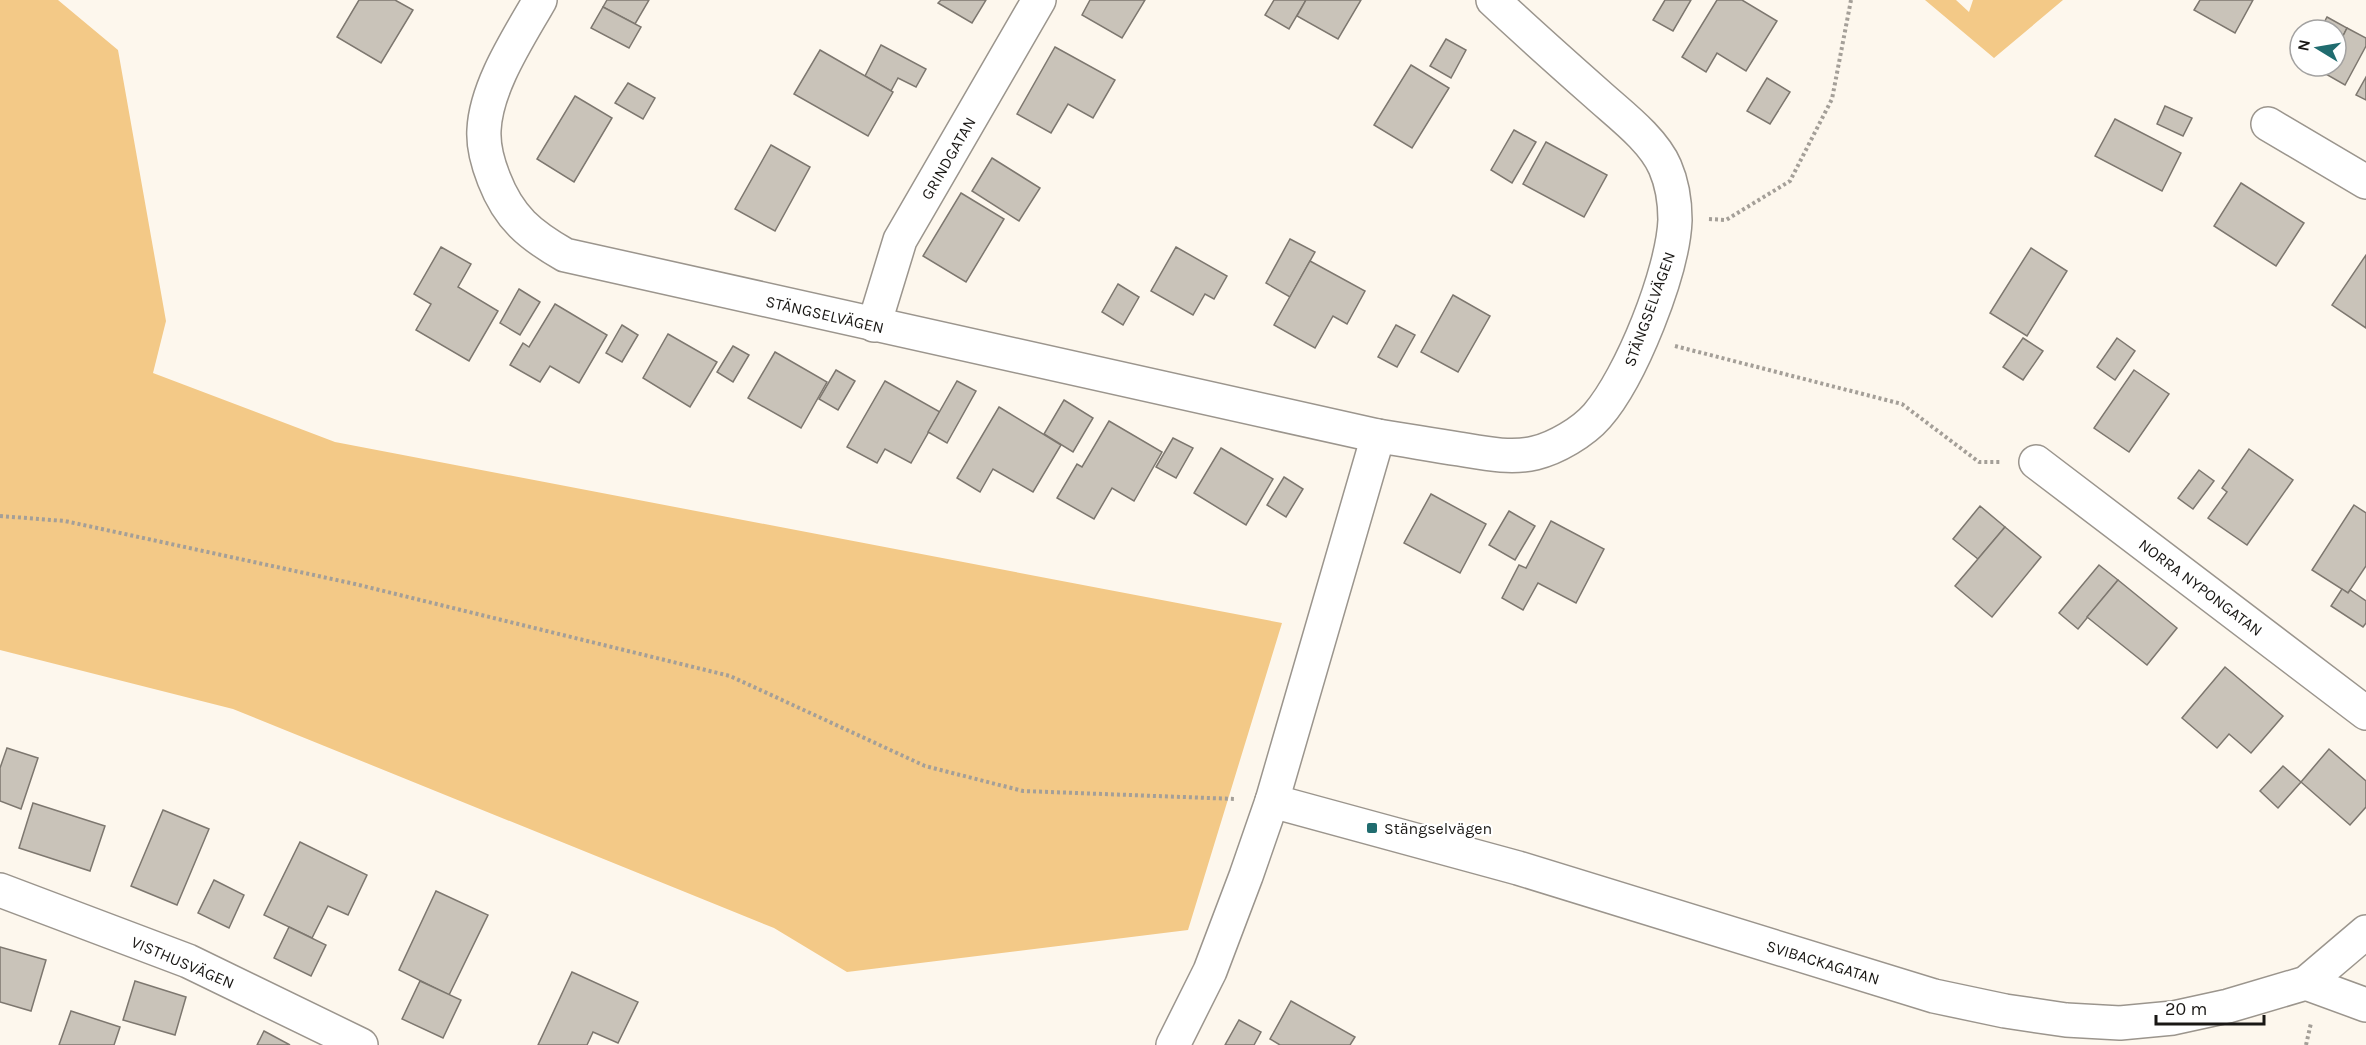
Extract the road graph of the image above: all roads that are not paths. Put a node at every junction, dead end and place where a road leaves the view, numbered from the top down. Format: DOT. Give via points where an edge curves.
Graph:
graph roads {
  1 [pos="540,0"];
  2 [pos="1039,0"];
  3 [pos="1493,0"];
  4 [pos="2268,124"];
  5 [pos="2366,182"];
  6 [pos="874,325"];
  7 [pos="1378,436"];
  8 [pos="2036,462"];
  9 [pos="2366,713"];
  10 [pos="1272,801"];
  11 [pos="0,891"];
  12 [pos="2366,932"];
  13 [pos="2306,983"];
  14 [pos="2366,1005"];
  15 [pos="361,1045"];
  16 [pos="1173,1045"];
  1 -- 6 [label="street, STÄNGSELVÄGEN" via="492,94 484,130 486,158 501,196 536,239 565,255"];
  2 -- 6 [label="street, GRINDGATAN" via="900,240"];
  3 -- 7 [label="street, STÄNGSELVÄGEN" via="1641,134 1664,164 1672,188 1675,218 1666,269 1629,368 1597,416 1582,430 1535,453 1509,455"];
  4 -- 5 [label="street"];
  6 -- 7 [label="street, STÄNGSELVÄGEN"];
  7 -- 10 [label="street"];
  8 -- 9 [label="street, NORRA NYPONGATAN"];
  10 -- 13 [label="street, SVIBACKAGATAN" via="1518,868 1934,996 2005,1011 2120,1023 2174,1018"];
  10 -- 16 [label="street" via="1210,971"];
  11 -- 15 [label="street, VISTHUSVÄGEN" via="188,961"];
  12 -- 13 [label="street, SVIBACKAGATAN"];
  13 -- 14 [label="street"];
}
